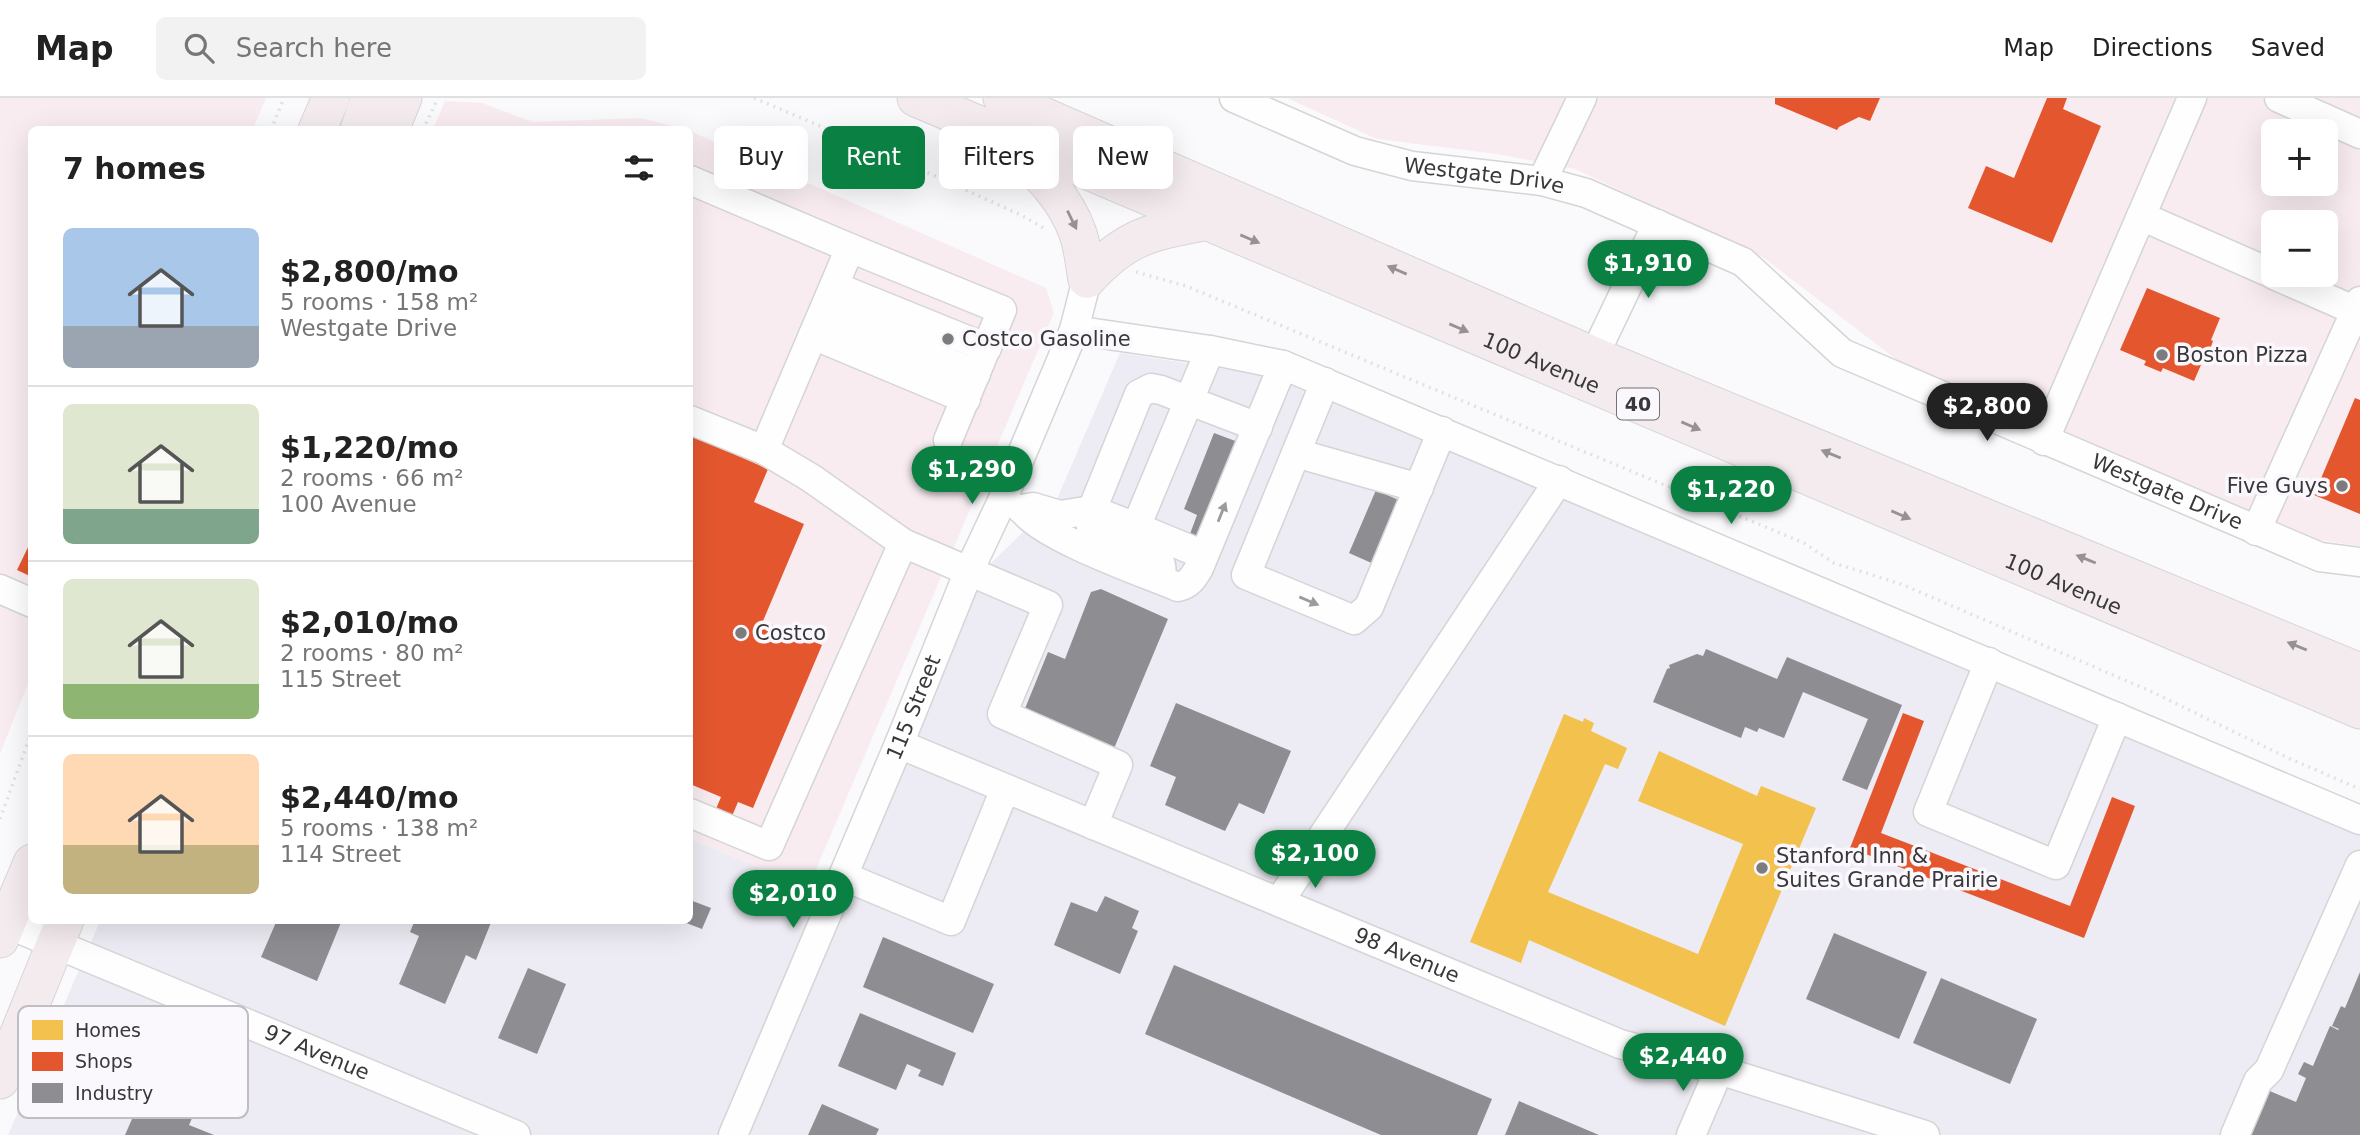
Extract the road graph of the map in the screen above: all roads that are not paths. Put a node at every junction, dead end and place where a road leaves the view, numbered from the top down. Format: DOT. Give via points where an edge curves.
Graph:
graph roads {
  1 [pos="331,98"];
  2 [pos="370,98"];
  3 [pos="403,98"];
  4 [pos="916,98"];
  5 [pos="1234,98"];
  6 [pos="1582,98"];
  7 [pos="2192,98"];
  8 [pos="2278,98"];
  9 [pos="999,115"];
  10 [pos="319,126"];
  11 [pos="360,126"];
  12 [pos="392,126"];
  13 [pos="2360,134"];
  14 [pos="1542,181"];
  15 [pos="693,182"];
  16 [pos="2141,216"];
  17 [pos="1208,221"];
  18 [pos="1657,224"];
  19 [pos="2261,268"];
  20 [pos="1087,279"];
  21 [pos="2308,287"];
  22 [pos="832,292"];
  23 [pos="2358,306"];
  24 [pos="1074,330"];
  25 [pos="1210,350"];
  26 [pos="2350,351"];
  27 [pos="1594,355"];
  28 [pos="981,361"];
  29 [pos="1283,365"];
  30 [pos="1325,382"];
  31 [pos="1189,401"];
  32 [pos="693,421"];
  33 [pos="1258,427"];
  34 [pos="1442,431"];
  35 [pos="948,440"];
  36 [pos="2044,441"];
  37 [pos="764,450"];
  38 [pos="1296,453"];
  39 [pos="1559,480"];
  40 [pos="1419,488"];
  41 [pos="1012,505"];
  42 [pos="1091,521"];
  43 [pos="1136,527"];
  44 [pos="2256,531"];
  45 [pos="1063,538"];
  46 [pos="903,543"];
  47 [pos="1204,555"];
  48 [pos="2360,562"];
  49 [pos="969,571"];
  50 [pos="1160,579"];
  51 [pos="0,589"];
  52 [pos="28,601"];
  53 [pos="1989,662"];
  54 [pos="2360,672"];
  55 [pos="2360,710"];
  56 [pos="2117,717"];
  57 [pos="899,744"];
  58 [pos="1005,789"];
  59 [pos="693,814"];
  60 [pos="2360,820"];
  61 [pos="1093,825"];
  62 [pos="2360,865"];
  63 [pos="28,872"];
  64 [pos="843,876"];
  65 [pos="1279,902"];
  66 [pos="2,928"];
  67 [pos="61,933"];
  68 [pos="31,1006"];
  69 [pos="225,1006"];
  70 [pos="248,1016"];
  71 [pos="18,1037"];
  72 [pos="1719,1070"];
  73 [pos="0,1080"];
  74 [pos="516,1135"];
  75 [pos="733,1135"];
  76 [pos="1691,1135"];
  77 [pos="1925,1135"];
  78 [pos="2235,1135"];
  1 -- 10 [label="main road"];
  2 -- 11 [label="main road"];
  3 -- 12 [label="main road"];
  4 -- 9 [label="main road, 100 Avenue / 40"];
  5 -- 14 [label="street, Westgate Drive" via="1355,151 1412,166"];
  6 -- 14 [label="street"];
  7 -- 16 [label="street"];
  8 -- 13 [label="street"];
  9 -- 17 [label="main road, 100 Avenue / 40"];
  9 -- 20 [label="main road, one-way" via="1066,207 1078,232"];
  27 -- 9 [label="main road, 100 Avenue / 40, one-way"];
  14 -- 18 [label="street, Westgate Drive" via="1586,193"];
  15 -- 22 [label="street"];
  16 -- 19 [label="street"];
  16 -- 36 [label="street"];
  17 -- 20 [label="main road" via="1138,238 1106,258"];
  17 -- 55 [label="main road, 100 Avenue / 40, one-way"];
  18 -- 27 [label="street"];
  18 -- 36 [label="street, Westgate Drive" via="1743,262 1842,353"];
  20 -- 24 [label="street, 115 Street"];
  21 -- 23 [label="street"];
  22 -- 28 [label="street"];
  22 -- 28 [label="street"];
  22 -- 28 [label="street" via="1002,310"];
  22 -- 37 [label="street"];
  23 -- 26 [label="street"];
  24 -- 25 [label="street"];
  24 -- 41 [label="street, 115 Street"];
  25 -- 29 [label="street"];
  25 -- 31 [label="street"];
  26 -- 44 [label="street"];
  54 -- 27 [label="main road, 100 Avenue / 40, one-way"];
  28 -- 35 [label="street"];
  29 -- 30 [label="street"];
  29 -- 33 [label="street"];
  30 -- 34 [label="street"];
  30 -- 38 [label="street"];
  31 -- 33 [label="street"];
  31 -- 42 [label="street" via="1151,388 1139,394"];
  31 -- 43 [label="street"];
  32 -- 37 [label="street"];
  47 -- 33 [label="street, one-way"];
  34 -- 39 [label="street"];
  34 -- 40 [label="street"];
  36 -- 44 [label="street, Westgate Drive"];
  37 -- 46 [label="street"];
  38 -- 40 [label="street"];
  38 -- 40 [label="street, one-way" via="1246,575 1354,620 1369,607"];
  39 -- 53 [label="street"];
  39 -- 65 [label="street"];
  41 -- 42 [label="street"];
  41 -- 45 [label="street"];
  41 -- 49 [label="street, 115 Street"];
  42 -- 43 [label="street"];
  42 -- 45 [label="street"];
  42 -- 50 [label="street" via="1132,549 1153,553 1162,566"];
  43 -- 47 [label="street"];
  44 -- 48 [label="street, Westgate Drive" via="2320,557"];
  45 -- 50 [label="street"];
  46 -- 49 [label="street"];
  46 -- 59 [label="street" via="769,846"];
  47 -- 50 [label="street" via="1186,585 1178,587"];
  49 -- 57 [label="street, 115 Street"];
  49 -- 61 [label="street" via="1048,605 1002,714 1118,765"];
  51 -- 52 [label="street"];
  53 -- 56 [label="street"];
  53 -- 56 [label="street" via="1928,812 2056,865"];
  56 -- 60 [label="street"];
  57 -- 58 [label="street, 98 Avenue"];
  57 -- 64 [label="street, 115 Street"];
  58 -- 61 [label="street, 98 Avenue"];
  58 -- 64 [label="street" via="951,921"];
  61 -- 65 [label="street, 98 Avenue"];
  62 -- 78 [label="street" via="2269,1070 2258,1081"];
  63 -- 66 [label="main road"];
  64 -- 75 [label="street, 115 Street"];
  65 -- 72 [label="street, 98 Avenue" via="1620,1044"];
  66 -- 67 [label="street, 97 Avenue"];
  67 -- 68 [label="main road"];
  67 -- 69 [label="street, 97 Avenue"];
  70 -- 74 [label="street, 97 Avenue"];
  71 -- 73 [label="main road"];
  72 -- 76 [label="street"];
  72 -- 77 [label="street, 98 Avenue"];
}
